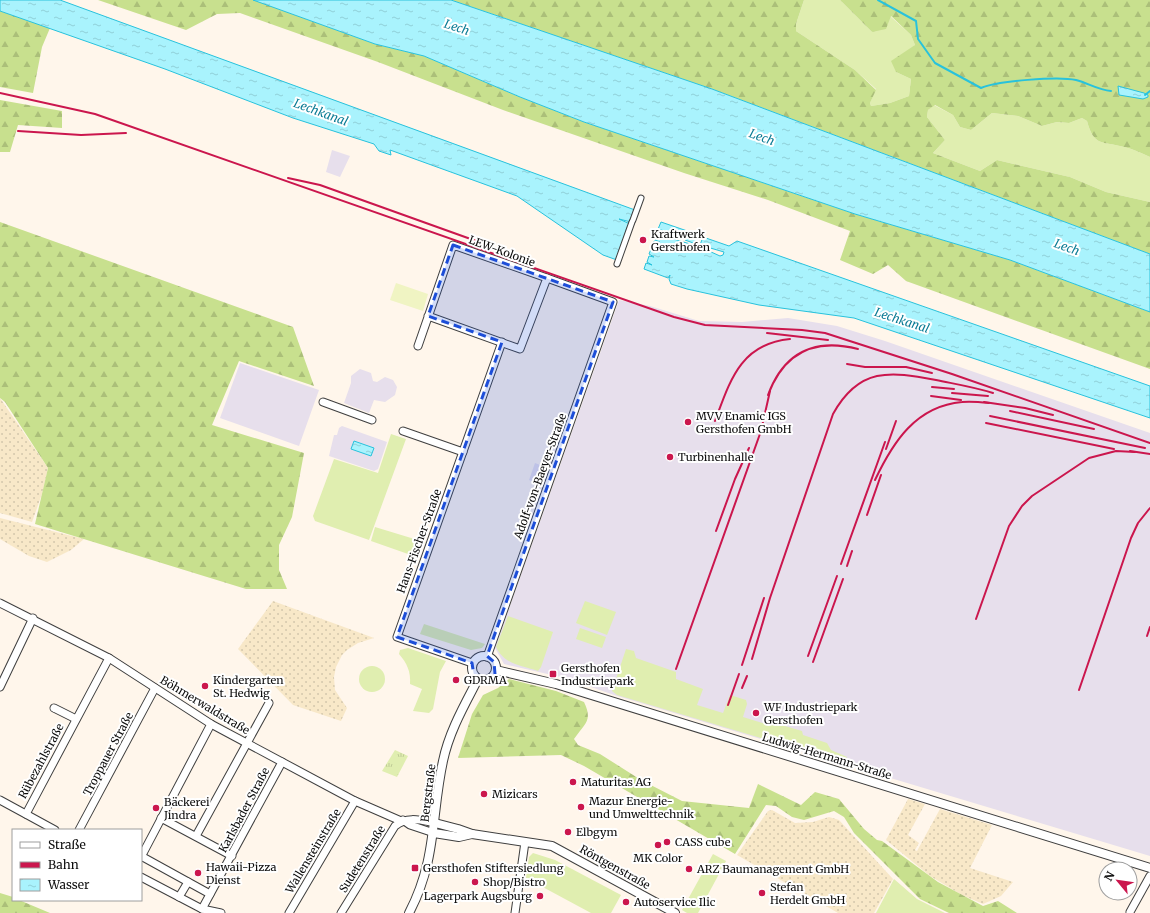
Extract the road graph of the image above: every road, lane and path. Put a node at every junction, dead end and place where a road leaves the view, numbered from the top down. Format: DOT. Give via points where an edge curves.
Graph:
graph roads {
  1 [pos="641,198"];
  2 [pos="617,264"];
  3 [pos="547,278"];
  4 [pos="613,302"];
  5 [pos="428,316"];
  6 [pos="502,342"];
  7 [pos="418,346"];
  8 [pos="323,402"];
  9 [pos="372,420"];
  10 [pos="403,431"];
  11 [pos="463,452"];
  12 [pos="0,603"];
  13 [pos="33,618"];
  14 [pos="487,657"];
  15 [pos="109,658"];
  16 [pos="472,663"];
  17 [pos="496,670"];
  18 [pos="478,679"];
  19 [pos="0,687"];
  20 [pos="155,688"];
  21 [pos="269,704"];
  22 [pos="54,708"];
  23 [pos="76,719"];
  24 [pos="211,724"];
  25 [pos="246,743"];
  26 [pos="282,762"];
  27 [pos="0,800"];
  28 [pos="355,801"];
  29 [pos="26,814"];
  30 [pos="161,818"];
  31 [pos="402,821"];
  32 [pos="435,823"];
  33 [pos="52,829"];
  34 [pos="80,829"];
  35 [pos="434,833"];
  36 [pos="472,834"];
  37 [pos="196,836"];
  38 [pos="525,842"];
  39 [pos="142,854"];
  40 [pos="232,856"];
  41 [pos="142,857"];
  42 [pos="1150,868"];
  43 [pos="1150,876"];
  44 [pos="142,878"];
  45 [pos="188,882"];
  46 [pos="210,894"];
  47 [pos="179,897"];
  48 [pos="202,909"];
  49 [pos="1130,912"];
  50 [pos="221,913"];
  51 [pos="289,913"];
  52 [pos="341,913"];
  53 [pos="409,913"];
  54 [pos="516,913"];
  55 [pos="675,913"];
  1 -- 2 [label="street"];
  3 -- 4 [label="street, LEW-Kolonie"];
  3 -- 5 [label="street, LEW-Kolonie" via="453,245"];
  3 -- 6 [label="street" via="520,349"];
  4 -- 14 [label="street, Adolf-von-Baeyer-Straße"];
  5 -- 6 [label="street"];
  5 -- 7 [label="street, LEW-Kolonie"];
  6 -- 11 [label="street, Hans-Fischer-Straße"];
  8 -- 9 [label="street"];
  10 -- 11 [label="street"];
  11 -- 16 [label="street, Hans-Fischer-Straße" via="397,638"];
  12 -- 13 [label="street, Böhmerwaldstraße"];
  13 -- 15 [label="street, Böhmerwaldstraße"];
  13 -- 19 [label="street"];
  14 -- 16 [label="street" via="480,656"];
  14 -- 17 [label="street" via="494,662"];
  15 -- 20 [label="street, Böhmerwaldstraße"];
  15 -- 23 [label="street, Rübezahlstraße"];
  16 -- 18 [label="street" via="472,673"];
  17 -- 18 [label="street" via="489,680"];
  17 -- 42 [label="street, Ludwig-Hermann-Straße" via="559,685"];
  18 -- 32 [label="street, Bergstraße" via="448,741"];
  20 -- 24 [label="street, Böhmerwaldstraße"];
  20 -- 34 [label="street, Troppauer Straße"];
  21 -- 25 [label="street"];
  22 -- 23 [label="street, Rübezahlstraße"];
  23 -- 29 [label="street, Rübezahlstraße"];
  24 -- 25 [label="street, Böhmerwaldstraße"];
  24 -- 30 [label="street"];
  25 -- 26 [label="street, Böhmerwaldstraße"];
  25 -- 37 [label="street"];
  26 -- 28 [label="street, Böhmerwaldstraße"];
  26 -- 40 [label="street, Karlsbader Straße"];
  27 -- 29 [label="street"];
  28 -- 31 [label="street, Böhmerwaldstraße"];
  28 -- 51 [label="street, Wallensteinstraße"];
  29 -- 33 [label="street"];
  30 -- 37 [label="street"];
  30 -- 39 [label="street"];
  31 -- 32 [label="street" via="411,819"];
  31 -- 35 [label="street"];
  31 -- 52 [label="street, Sudetenstraße" via="395,826"];
  32 -- 35 [label="street, Bergstraße"];
  32 -- 36 [label="street, Röntgenstraße"];
  35 -- 36 [label="street, Röntgenstraße" via="459,837"];
  35 -- 53 [label="street, Bergstraße" via="423,881"];
  36 -- 38 [label="street, Röntgenstraße"];
  37 -- 40 [label="street"];
  38 -- 54 [label="street"];
  38 -- 55 [label="street, Röntgenstraße" via="552,846 566,852"];
  40 -- 46 [label="street, Karlsbader Straße"];
  41 -- 45 [label="street"];
  43 -- 49 [label="street"];
  44 -- 47 [label="street"];
  45 -- 46 [label="street"];
  45 -- 47 [label="street"];
  46 -- 48 [label="street, Karlsbader Straße"];
  47 -- 48 [label="street"];
  48 -- 50 [label="street"];
}
